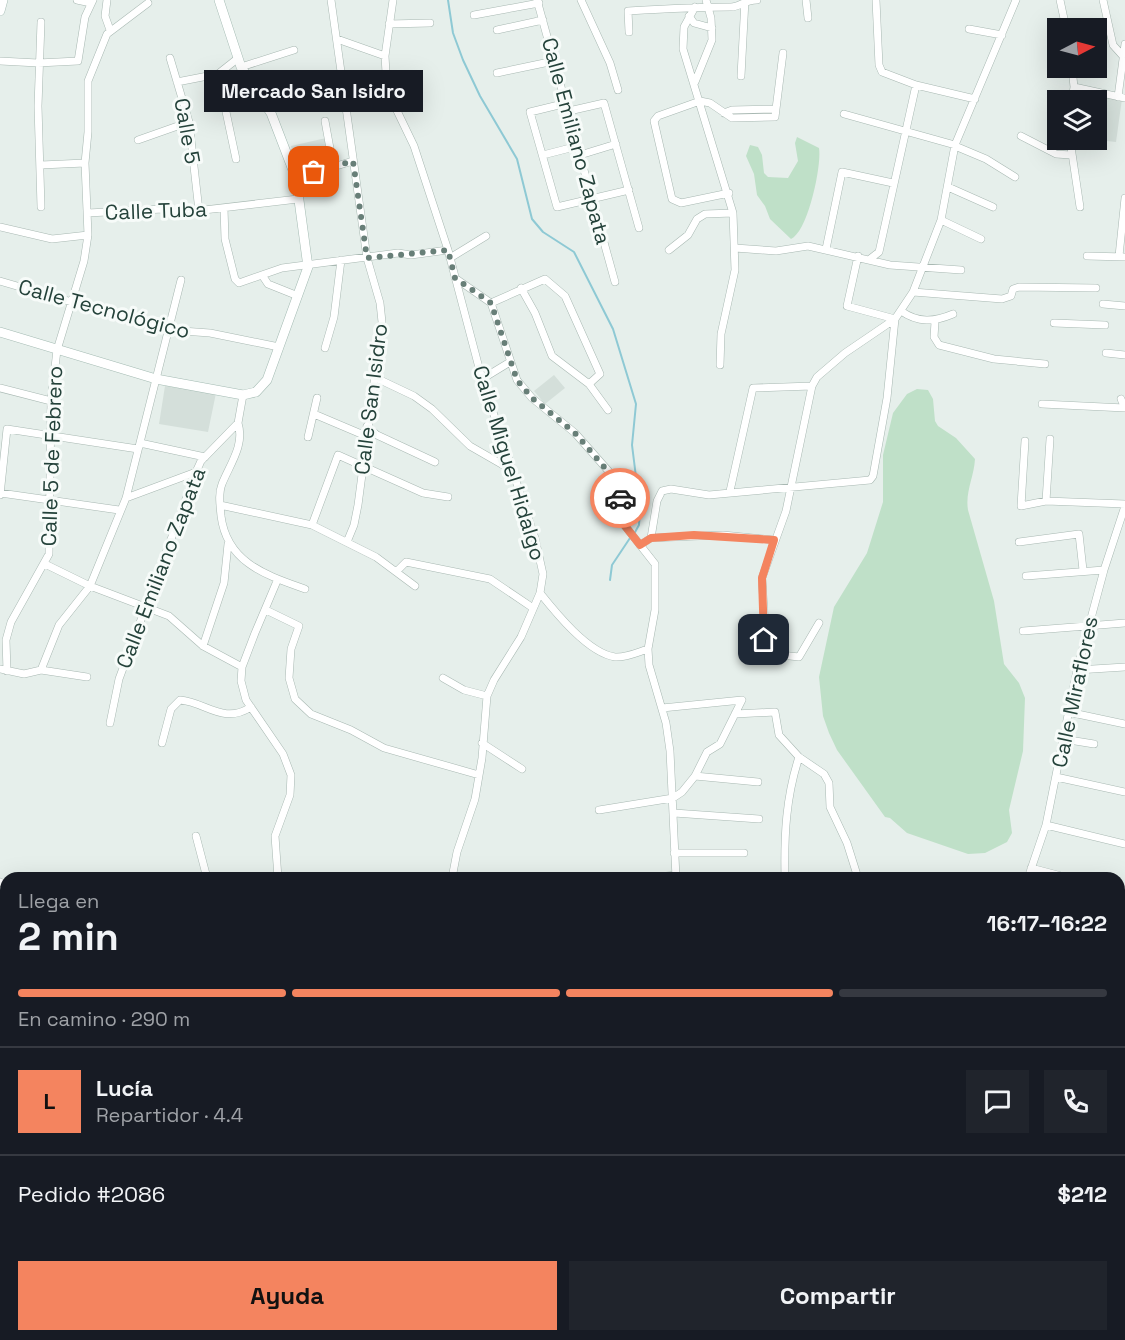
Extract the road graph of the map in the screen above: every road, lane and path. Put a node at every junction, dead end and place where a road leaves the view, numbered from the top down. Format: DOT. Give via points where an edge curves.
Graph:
graph roads {
  1 [pos="3,0"];
  2 [pos="77,0"];
  3 [pos="107,0"];
  4 [pos="219,0"];
  5 [pos="331,0"];
  6 [pos="393,0"];
  7 [pos="581,0"];
  8 [pos="745,0"];
  9 [pos="757,0"];
  10 [pos="806,0"];
  11 [pos="876,0"];
  12 [pos="1016,0"];
  13 [pos="1060,0"];
  14 [pos="1103,0"];
  15 [pos="92,1"];
  16 [pos="538,2"];
  17 [pos="147,3"];
  18 [pos="707,3"];
  19 [pos="695,7"];
  20 [pos="0,11"];
  21 [pos="474,15"];
  22 [pos="689,16"];
  23 [pos="808,18"];
  24 [pos="1064,18"];
  25 [pos="543,20"];
  26 [pos="41,22"];
  27 [pos="430,23"];
  28 [pos="388,24"];
  29 [pos="712,27"];
  30 [pos="969,29"];
  31 [pos="110,30"];
  32 [pos="497,30"];
  33 [pos="629,32"];
  34 [pos="1002,35"];
  35 [pos="337,39"];
  36 [pos="1125,44"];
  37 [pos="294,50"];
  38 [pos="783,53"];
  39 [pos="1122,55"];
  40 [pos="385,56"];
  41 [pos="170,58"];
  42 [pos="0,61"];
  43 [pos="554,61"];
  44 [pos="39,63"];
  45 [pos="239,63"];
  46 [pos="497,73"];
  47 [pos="218,74"];
  48 [pos="741,76"];
  49 [pos="1073,78"];
  50 [pos="695,81"];
  51 [pos="177,82"];
  52 [pos="916,85"];
  53 [pos="1074,87"];
  54 [pos="618,90"];
  55 [pos="1074,90"];
  56 [pos="1121,97"];
  57 [pos="975,99"];
  58 [pos="700,101"];
  59 [pos="567,103"];
  60 [pos="569,111"];
  61 [pos="844,114"];
  62 [pos="325,121"];
  63 [pos="189,122"];
  64 [pos="906,132"];
  65 [pos="1021,136"];
  66 [pos="138,140"];
  67 [pos="616,144"];
  68 [pos="579,146"];
  69 [pos="955,146"];
  70 [pos="1071,150"];
  71 [pos="543,155"];
  72 [pos="580,155"];
  73 [pos="1071,155"];
  74 [pos="236,159"];
  75 [pos="353,161"];
  76 [pos="85,163"];
  77 [pos="41,165"];
  78 [pos="333,165"];
  79 [pos="1015,177"];
  80 [pos="296,178"];
  81 [pos="893,183"];
  82 [pos="948,187"];
  83 [pos="629,189"];
  84 [pos="729,193"];
  85 [pos="1125,198"];
  86 [pos="298,199"];
  87 [pos="591,199"];
  88 [pos="40,207"];
  89 [pos="993,207"];
  90 [pos="1080,207"];
  91 [pos="224,208"];
  92 [pos="199,211"];
  93 [pos="88,213"];
  94 [pos="733,213"];
  95 [pos="941,220"];
  96 [pos="0,227"];
  97 [pos="639,228"];
  98 [pos="88,235"];
  99 [pos="486,236"];
  100 [pos="981,239"];
  101 [pos="735,249"];
  102 [pos="826,249"];
  103 [pos="448,250"];
  104 [pos="669,250"];
  105 [pos="879,252"];
  106 [pos="858,256"];
  107 [pos="1087,256"];
  108 [pos="1122,256"];
  109 [pos="367,258"];
  110 [pos="450,258"];
  111 [pos="870,259"];
  112 [pos="341,260"];
  113 [pos="890,265"];
  114 [pos="308,267"];
  115 [pos="924,267"];
  116 [pos="961,270"];
  117 [pos="262,275"];
  118 [pos="455,278"];
  119 [pos="181,280"];
  120 [pos="0,281"];
  121 [pos="615,282"];
  122 [pos="521,288"];
  123 [pos="1096,288"];
  124 [pos="913,292"];
  125 [pos="298,296"];
  126 [pos="72,301"];
  127 [pos="491,303"];
  128 [pos="1103,304"];
  129 [pos="1125,306"];
  130 [pos="901,311"];
  131 [pos="952,314"];
  132 [pos="895,319"];
  133 [pos="935,322"];
  134 [pos="1054,322"];
  135 [pos="1106,325"];
  136 [pos="168,330"];
  137 [pos="0,332"];
  138 [pos="279,347"];
  139 [pos="326,348"];
  140 [pos="57,350"];
  141 [pos="1106,353"];
  142 [pos="1125,355"];
  143 [pos="510,362"];
  144 [pos="1045,364"];
  145 [pos="720,365"];
  146 [pos="374,377"];
  147 [pos="156,379"];
  148 [pos="482,379"];
  149 [pos="589,384"];
  150 [pos="812,386"];
  151 [pos="0,388"];
  152 [pos="243,395"];
  153 [pos="317,398"];
  154 [pos="1120,399"];
  155 [pos="51,401"];
  156 [pos="1042,404"];
  157 [pos="1125,408"];
  158 [pos="608,410"];
  159 [pos="314,414"];
  160 [pos="238,423"];
  161 [pos="367,426"];
  162 [pos="51,435"];
  163 [pos="366,436"];
  164 [pos="308,437"];
  165 [pos="1050,438"];
  166 [pos="1025,441"];
  167 [pos="139,446"];
  168 [pos="205,457"];
  169 [pos="435,462"];
  170 [pos="363,465"];
  171 [pos="510,469"];
  172 [pos="196,472"];
  173 [pos="789,490"];
  174 [pos="730,491"];
  175 [pos="0,494"];
  176 [pos="448,497"];
  177 [pos="126,498"];
  178 [pos="49,499"];
  179 [pos="1046,501"];
  180 [pos="220,505"];
  181 [pos="1125,505"];
  182 [pos="119,510"];
  183 [pos="312,525"];
  184 [pos="651,538"];
  185 [pos="774,540"];
  186 [pos="347,542"];
  187 [pos="1019,542"];
  188 [pos="228,544"];
  189 [pos="640,545"];
  190 [pos="45,564"];
  191 [pos="1083,570"];
  192 [pos="1104,570"];
  193 [pos="397,571"];
  194 [pos="1026,576"];
  195 [pos="277,581"];
  196 [pos="90,586"];
  197 [pos="415,586"];
  198 [pos="305,589"];
  199 [pos="540,593"];
  200 [pos="533,608"];
  201 [pos="146,609"];
  202 [pos="266,610"];
  203 [pos="819,623"];
  204 [pos="1125,623"];
  205 [pos="1089,625"];
  206 [pos="1023,632"];
  207 [pos="203,646"];
  208 [pos="648,649"];
  209 [pos="243,667"];
  210 [pos="1125,668"];
  211 [pos="3,670"];
  212 [pos="41,670"];
  213 [pos="1077,670"];
  214 [pos="87,677"];
  215 [pos="443,678"];
  216 [pos="487,696"];
  217 [pos="251,707"];
  218 [pos="662,708"];
  219 [pos="1068,712"];
  220 [pos="735,714"];
  221 [pos="110,723"];
  222 [pos="1125,724"];
  223 [pos="1063,739"];
  224 [pos="162,743"];
  225 [pos="482,743"];
  226 [pos="1094,744"];
  227 [pos="799,757"];
  228 [pos="522,769"];
  229 [pos="479,775"];
  230 [pos="695,776"];
  231 [pos="1056,777"];
  232 [pos="758,782"];
  233 [pos="1125,792"];
  234 [pos="673,798"];
  235 [pos="599,810"];
  236 [pos="674,813"];
  237 [pos="759,819"];
  238 [pos="1047,825"];
  239 [pos="196,836"];
  240 [pos="1125,844"];
  241 [pos="675,852"];
  242 [pos="744,853"];
  243 [pos="1031,868"];
  244 [pos="205,872"];
  245 [pos="278,872"];
  246 [pos="453,872"];
  247 [pos="676,872"];
  248 [pos="785,872"];
  249 [pos="856,872"];
  250 [pos="1030,872"];
  251 [pos="1046,872"];
  1 -- 20 [label="street"];
  2 -- 15 [label="street"];
  3 -- 31 [label="street" via="105,16"];
  4 -- 45 [label="street"];
  5 -- 35 [label="street, Calle San Isidro"];
  6 -- 28 [label="street, Calle Miguel Hidalgo"];
  7 -- 54 [label="street"];
  8 -- 9 [label="street"];
  8 -- 18 [label="street" via="735,7"];
  8 -- 48 [label="street"];
  10 -- 23 [label="street"];
  11 -- 52 [label="street" via="882,72"];
  12 -- 34 [label="street"];
  13 -- 24 [label="street"];
  14 -- 39 [label="street" via="1113,45"];
  15 -- 44 [label="street" via="85,17 78,61"];
  16 -- 21 [label="street"];
  16 -- 25 [label="street, Calle Emiliano Zapata"];
  17 -- 31 [label="street"];
  18 -- 19 [label="street"];
  18 -- 29 [label="street"];
  19 -- 22 [label="street"];
  19 -- 33 [label="street" via="628,11"];
  22 -- 29 [label="street" via="694,23"];
  22 -- 50 [label="street" via="683,44"];
  25 -- 32 [label="street"];
  25 -- 43 [label="street, Calle Emiliano Zapata"];
  26 -- 44 [label="street"];
  27 -- 28 [label="street"];
  28 -- 40 [label="street, Calle Miguel Hidalgo"];
  29 -- 50 [label="street" via="712,40"];
  30 -- 34 [label="street"];
  31 -- 76 [label="street, Calle 5 de Febrero" via="88,81"];
  34 -- 57 [label="street"];
  35 -- 40 [label="street"];
  35 -- 75 [label="street, Calle San Isidro"];
  36 -- 39 [label="street"];
  37 -- 45 [label="street, Calle 5"];
  38 -- 58 [label="street" via="775,117 732,118"];
  39 -- 56 [label="street"];
  40 -- 103 [label="street, Calle Miguel Hidalgo" via="387,90 414,147"];
  41 -- 51 [label="street"];
  42 -- 44 [label="street"];
  43 -- 46 [label="street"];
  43 -- 59 [label="street, Calle Emiliano Zapata"];
  44 -- 77 [label="street"];
  45 -- 47 [label="street, Calle 5"];
  45 -- 80 [label="street" via="271,113"];
  47 -- 51 [label="street, Calle 5"];
  47 -- 74 [label="street"];
  49 -- 53 [label="street"];
  50 -- 58 [label="street"];
  51 -- 63 [label="street, Calle 5"];
  52 -- 57 [label="street"];
  52 -- 64 [label="street"];
  53 -- 55 [label="street"];
  53 -- 56 [label="street"];
  57 -- 69 [label="street"];
  58 -- 84 [label="street"];
  58 -- 84 [label="street" via="654,120 672,199 681,203"];
  59 -- 60 [label="street, Calle Emiliano Zapata"];
  59 -- 71 [label="street" via="530,112"];
  60 -- 67 [label="street" via="604,103"];
  60 -- 68 [label="street, Calle Emiliano Zapata"];
  61 -- 64 [label="street"];
  62 -- 78 [label="street"];
  63 -- 66 [label="street"];
  63 -- 92 [label="street, Calle 5"];
  64 -- 69 [label="street"];
  64 -- 81 [label="street"];
  65 -- 73 [label="street" via="1056,154"];
  67 -- 72 [label="street"];
  67 -- 83 [label="street"];
  68 -- 71 [label="street"];
  68 -- 72 [label="street, Calle Emiliano Zapata"];
  69 -- 79 [label="street"];
  69 -- 82 [label="street"];
  70 -- 73 [label="street"];
  71 -- 87 [label="street" via="557,207"];
  72 -- 87 [label="street, Calle Emiliano Zapata"];
  73 -- 90 [label="street"];
  75 -- 78 [label="street"];
  75 -- 109 [label="street, Calle San Isidro"];
  76 -- 77 [label="street"];
  76 -- 93 [label="street, Calle 5 de Febrero"];
  77 -- 88 [label="street"];
  78 -- 80 [label="street"];
  80 -- 86 [label="street"];
  81 -- 102 [label="street" via="842,172"];
  81 -- 105 [label="street"];
  82 -- 89 [label="street"];
  82 -- 95 [label="street"];
  83 -- 87 [label="street"];
  83 -- 97 [label="street"];
  84 -- 94 [label="street"];
  85 -- 108 [label="street"];
  86 -- 91 [label="street, Calle Tuba"];
  86 -- 114 [label="street"];
  87 -- 121 [label="street, Calle Emiliano Zapata"];
  91 -- 92 [label="street, Calle Tuba"];
  91 -- 117 [label="street" via="225,239 235,279 239,283"];
  92 -- 93 [label="street, Calle Tuba" via="142,209"];
  93 -- 98 [label="street, Calle 5 de Febrero"];
  94 -- 101 [label="street"];
  94 -- 104 [label="street" via="705,214"];
  95 -- 100 [label="street"];
  95 -- 115 [label="street"];
  96 -- 98 [label="street" via="46,239"];
  98 -- 126 [label="street, Calle 5 de Febrero"];
  99 -- 110 [label="street"];
  101 -- 102 [label="street"];
  101 -- 145 [label="street"];
  102 -- 106 [label="street"];
  103 -- 109 [label="street"];
  103 -- 110 [label="street, Calle Miguel Hidalgo"];
  105 -- 111 [label="street"];
  105 -- 113 [label="street"];
  106 -- 111 [label="street"];
  106 -- 132 [label="street" via="847,306"];
  107 -- 108 [label="street"];
  109 -- 112 [label="street"];
  109 -- 146 [label="street, Calle San Isidro" via="381,303"];
  110 -- 118 [label="street, Calle Miguel Hidalgo"];
  111 -- 113 [label="street"];
  112 -- 114 [label="street"];
  112 -- 139 [label="street"];
  113 -- 115 [label="street"];
  114 -- 117 [label="street" via="282,268"];
  114 -- 125 [label="street"];
  115 -- 116 [label="street"];
  115 -- 124 [label="street"];
  117 -- 125 [label="street" via="268,284"];
  118 -- 127 [label="street"];
  118 -- 148 [label="street, Calle Miguel Hidalgo"];
  119 -- 136 [label="street"];
  120 -- 126 [label="street, Calle Tecnológico"];
  122 -- 127 [label="street"];
  122 -- 149 [label="street" via="552,356"];
  122 -- 149 [label="street" via="545,279 566,296 600,374"];
  123 -- 124 [label="street" via="1020,287 1002,299"];
  124 -- 130 [label="street"];
  125 -- 138 [label="street"];
  126 -- 136 [label="street, Calle Tecnológico"];
  126 -- 140 [label="street, Calle 5 de Febrero"];
  127 -- 143 [label="street"];
  128 -- 129 [label="street"];
  130 -- 132 [label="street"];
  130 -- 133 [label="street"];
  131 -- 133 [label="street"];
  132 -- 150 [label="street" via="845,353"];
  132 -- 173 [label="street" via="887,398 873,476 870,480"];
  133 -- 144 [label="street" via="934,337 939,345 994,359"];
  134 -- 135 [label="street"];
  136 -- 138 [label="street, Calle Tecnológico" via="210,333"];
  136 -- 147 [label="street"];
  137 -- 140 [label="street"];
  138 -- 152 [label="street" via="267,380 256,392"];
  140 -- 147 [label="street"];
  140 -- 155 [label="street, Calle 5 de Febrero"];
  141 -- 142 [label="street"];
  143 -- 148 [label="street"];
  143 -- 189 [label="street" via="517,380 532,398 575,433 612,476 618,487 618,517"];
  146 -- 161 [label="street, Calle San Isidro"];
  146 -- 171 [label="street" via="414,396 470,446"];
  147 -- 152 [label="street"];
  147 -- 167 [label="street"];
  148 -- 171 [label="street, Calle Miguel Hidalgo"];
  149 -- 158 [label="street"];
  150 -- 173 [label="street"];
  150 -- 174 [label="street" via="753,388"];
  151 -- 155 [label="street"];
  152 -- 160 [label="street"];
  153 -- 159 [label="street"];
  154 -- 157 [label="street"];
  155 -- 162 [label="street, Calle 5 de Febrero"];
  156 -- 157 [label="street"];
  159 -- 163 [label="street"];
  159 -- 164 [label="street"];
  160 -- 168 [label="street, Calle Emiliano Zapata"];
  160 -- 180 [label="street" via="239,444 222,484"];
  161 -- 163 [label="street, Calle San Isidro"];
  161 -- 169 [label="street"];
  162 -- 167 [label="street"];
  162 -- 175 [label="street" via="8,429"];
  162 -- 178 [label="street, Calle 5 de Febrero"];
  163 -- 170 [label="street, Calle San Isidro"];
  165 -- 179 [label="street"];
  166 -- 179 [label="street" via="1021,506"];
  167 -- 168 [label="street"];
  167 -- 177 [label="street"];
  168 -- 172 [label="street, Calle Emiliano Zapata"];
  170 -- 176 [label="street" via="423,493"];
  170 -- 183 [label="street" via="338,455"];
  170 -- 186 [label="street, Calle San Isidro" via="354,525"];
  171 -- 199 [label="street, Calle Miguel Hidalgo" via="535,538 543,574"];
  172 -- 177 [label="street"];
  172 -- 201 [label="street, Calle Emiliano Zapata"];
  173 -- 174 [label="street"];
  173 -- 185 [label="street" via="786,512"];
  174 -- 184 [label="street" via="709,495 662,491"];
  175 -- 178 [label="street"];
  177 -- 182 [label="street"];
  178 -- 182 [label="street"];
  178 -- 190 [label="street, Calle 5 de Febrero" via="49,554"];
  179 -- 181 [label="street"];
  180 -- 183 [label="street"];
  180 -- 188 [label="street"];
  181 -- 192 [label="street, Calle Miraflores"];
  182 -- 196 [label="street"];
  183 -- 186 [label="street"];
  184 -- 185 [label="street" via="723,535"];
  184 -- 189 [label="street"];
  185 -- 203 [label="street" via="762,578 763,653 799,657"];
  186 -- 193 [label="street"];
  187 -- 191 [label="street" via="1078,534"];
  188 -- 195 [label="street"];
  188 -- 207 [label="street" via="224,583"];
  189 -- 208 [label="street" via="655,564 656,574"];
  190 -- 196 [label="street"];
  190 -- 211 [label="street, Calle 5 de Febrero" via="11,622"];
  191 -- 192 [label="street"];
  191 -- 194 [label="street"];
  192 -- 205 [label="street, Calle Miraflores"];
  193 -- 197 [label="street"];
  193 -- 200 [label="street" via="406,562 415,562 490,579"];
  195 -- 198 [label="street"];
  195 -- 202 [label="street"];
  196 -- 201 [label="street"];
  196 -- 212 [label="street" via="60,625"];
  199 -- 200 [label="street, Calle Miguel Hidalgo"];
  199 -- 208 [label="street" via="563,621 597,649 613,657"];
  200 -- 216 [label="street, Calle Miguel Hidalgo"];
  201 -- 207 [label="street" via="169,616"];
  201 -- 221 [label="street, Calle Emiliano Zapata" via="119,679"];
  202 -- 209 [label="street"];
  202 -- 229 [label="street" via="299,626 291,649 289,678 295,699 311,714 384,748"];
  204 -- 205 [label="street"];
  205 -- 206 [label="street"];
  205 -- 213 [label="street, Calle Miraflores"];
  207 -- 209 [label="street"];
  208 -- 218 [label="street" via="653,684"];
  209 -- 217 [label="street" via="242,691"];
  210 -- 213 [label="street"];
  211 -- 212 [label="street" via="24,674"];
  212 -- 214 [label="street"];
  213 -- 219 [label="street, Calle Miraflores"];
  215 -- 216 [label="street" via="464,690"];
  216 -- 225 [label="street, Calle Miguel Hidalgo"];
  217 -- 224 [label="street" via="227,714 185,700 175,702"];
  217 -- 245 [label="street" via="283,754 291,775 290,795 275,836"];
  218 -- 220 [label="street" via="741,699"];
  218 -- 234 [label="street"];
  219 -- 222 [label="street"];
  219 -- 223 [label="street, Calle Miraflores"];
  220 -- 227 [label="street" via="775,712 779,735"];
  220 -- 230 [label="street" via="720,744 707,752"];
  223 -- 226 [label="street"];
  223 -- 231 [label="street, Calle Miraflores"];
  225 -- 228 [label="street"];
  225 -- 229 [label="street, Calle Miguel Hidalgo"];
  227 -- 248 [label="street" via="789,788"];
  227 -- 249 [label="street" via="824,774 829,783 830,807"];
  229 -- 246 [label="street, Calle Miguel Hidalgo"];
  230 -- 232 [label="street"];
  230 -- 234 [label="street"];
  231 -- 233 [label="street"];
  231 -- 238 [label="street, Calle Miraflores"];
  234 -- 235 [label="street"];
  234 -- 236 [label="street"];
  236 -- 237 [label="street"];
  236 -- 241 [label="street"];
  238 -- 240 [label="street"];
  238 -- 243 [label="street, Calle Miraflores"];
  239 -- 244 [label="street"];
  241 -- 242 [label="street"];
  241 -- 247 [label="street"];
  243 -- 250 [label="street, Calle Miraflores"];
  243 -- 251 [label="street"];
}
